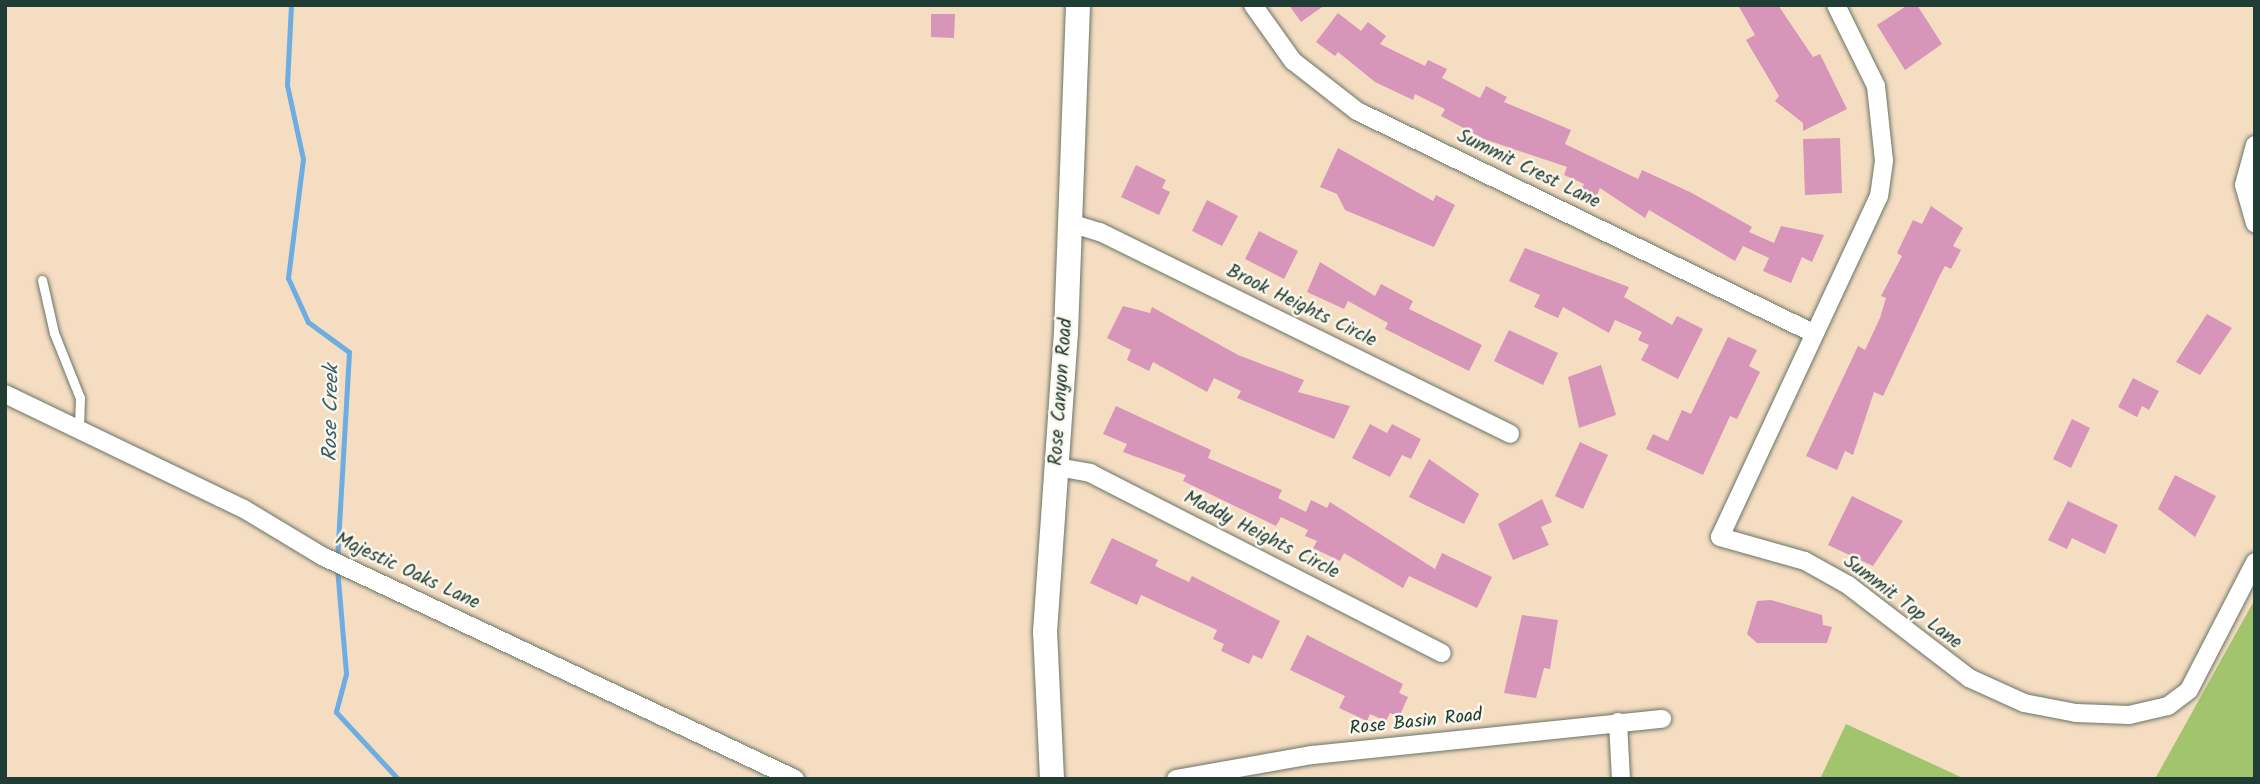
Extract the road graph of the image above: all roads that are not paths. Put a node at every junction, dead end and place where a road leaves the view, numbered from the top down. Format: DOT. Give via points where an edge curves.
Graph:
graph roads {
  1 [pos="1078,5"];
  2 [pos="1253,5"];
  3 [pos="1836,5"];
  4 [pos="2255,145"];
  5 [pos="1070,223"];
  6 [pos="2255,223"];
  7 [pos="42,280"];
  8 [pos="1815,334"];
  9 [pos="5,394"];
  10 [pos="79,430"];
  11 [pos="1510,434"];
  12 [pos="1057,467"];
  13 [pos="2255,562"];
  14 [pos="1442,653"];
  15 [pos="1662,719"];
  16 [pos="1618,722"];
  17 [pos="795,779"];
  18 [pos="1052,779"];
  19 [pos="1177,779"];
  20 [pos="1622,779"];
  1 -- 5 [label="street, Rose Canyon Road"];
  2 -- 8 [label="street, Summit Crest Lane" via="1293,61 1357,111"];
  3 -- 8 [label="street" via="1876,86 1884,161 1871,222"];
  4 -- 6 [label="street" via="2244,185"];
  5 -- 11 [label="street, Brook Heights Circle" via="1100,232"];
  5 -- 12 [label="street, Rose Canyon Road"];
  7 -- 10 [label="lane" via="54,333 80,398"];
  8 -- 13 [label="street, Summit Top Lane" via="1720,537 1805,561 1848,585 1969,678 2024,703 2129,715 2168,706 2189,690"];
  9 -- 10 [label="street, Majestic Oaks Lane"];
  10 -- 17 [label="street, Majestic Oaks Lane" via="244,509 322,556"];
  12 -- 14 [label="street, Maddy Heights Circle" via="1090,473"];
  12 -- 18 [label="street, Rose Canyon Road" via="1045,632"];
  15 -- 16 [label="street, Rose Basin Road"];
  16 -- 19 [label="street, Rose Basin Road" via="1312,755"];
  16 -- 20 [label="street"];
}
